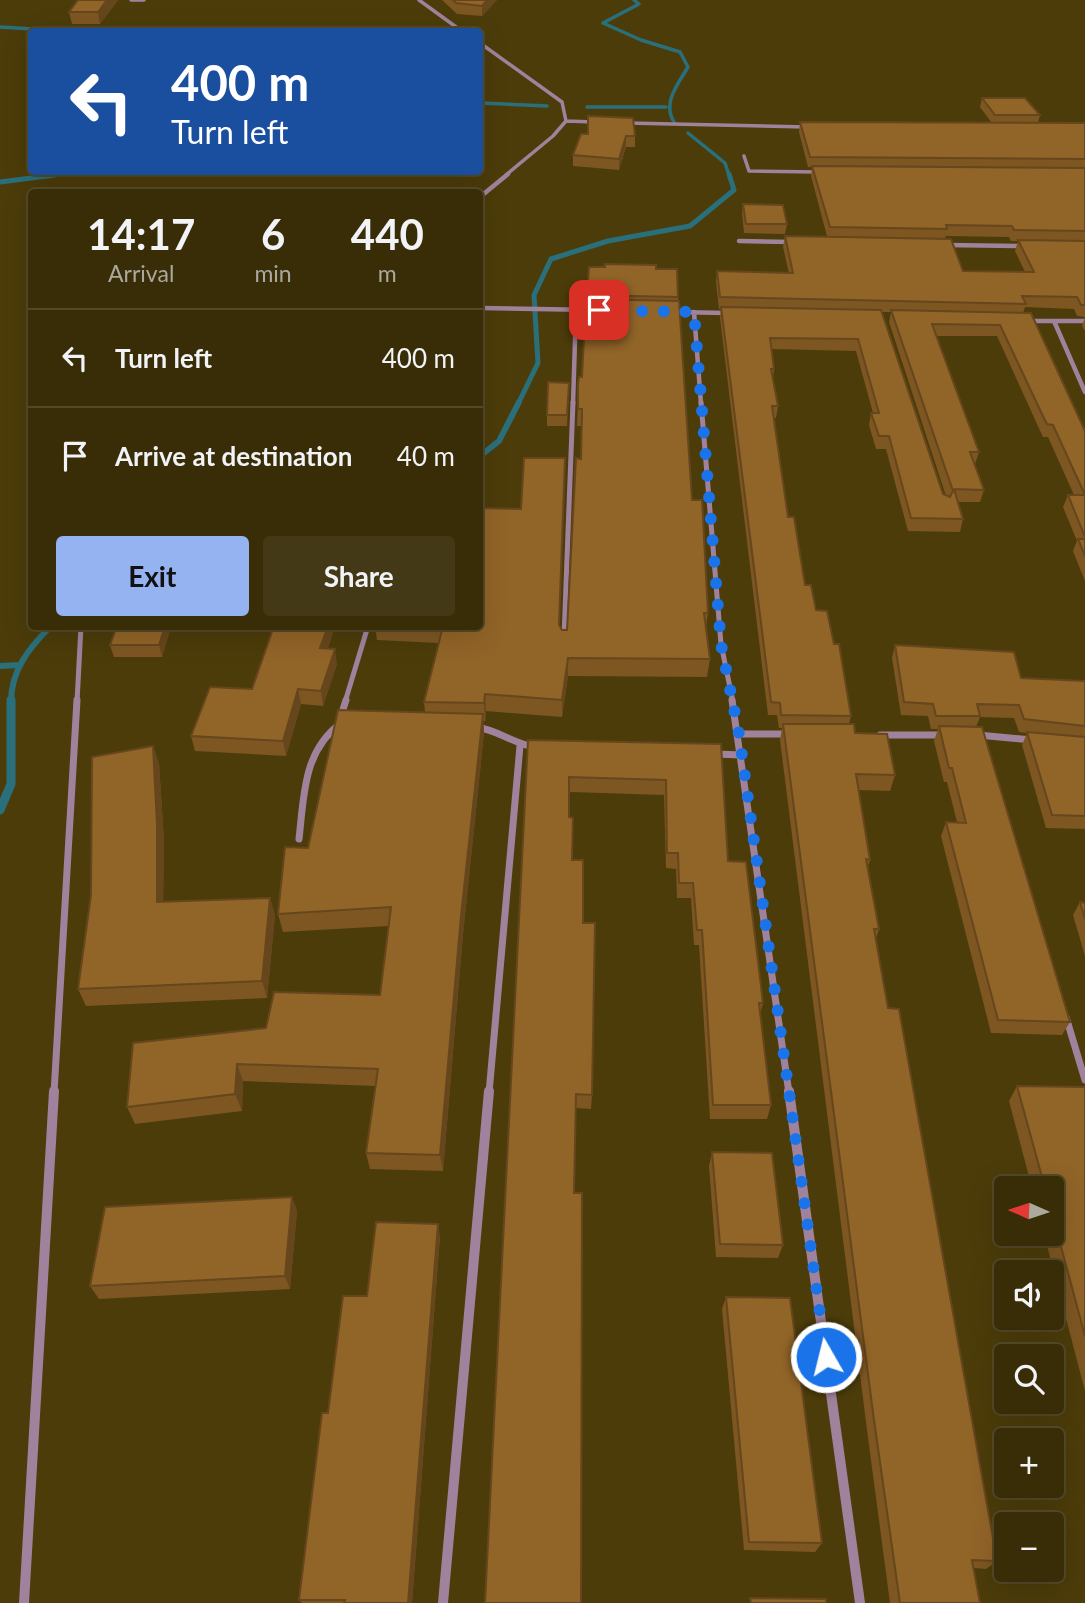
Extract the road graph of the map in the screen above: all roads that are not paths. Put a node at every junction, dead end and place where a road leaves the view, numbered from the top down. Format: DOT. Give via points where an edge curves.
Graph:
graph roads {
  1 [pos="131,0"];
  2 [pos="144,0"];
  3 [pos="419,0"];
  4 [pos="458,28"];
  5 [pos="483,45"];
  6 [pos="566,121"];
  7 [pos="605,122"];
  8 [pos="617,123"];
  9 [pos="808,127"];
  10 [pos="744,156"];
  11 [pos="830,172"];
  12 [pos="483,194"];
  13 [pos="739,241"];
  14 [pos="794,242"];
  15 [pos="933,244"];
  16 [pos="1030,246"];
  17 [pos="483,308"];
  18 [pos="576,309"];
  19 [pos="602,310"];
  20 [pos="667,312"];
  21 [pos="694,312"];
  22 [pos="734,313"];
  23 [pos="1014,320"];
  24 [pos="1054,321"];
  25 [pos="1085,321"];
  26 [pos="1085,392"];
  27 [pos="81,630"];
  28 [pos="367,630"];
  29 [pos="564,643"];
  30 [pos="339,723"];
  31 [pos="352,724"];
  32 [pos="460,726"];
  33 [pos="739,734"];
  34 [pos="793,734"];
  35 [pos="874,735"];
  36 [pos="954,735"];
  37 [pos="968,735"];
  38 [pos="981,736"];
  39 [pos="1046,741"];
  40 [pos="520,746"];
  41 [pos="547,747"];
  42 [pos="985,749"];
  43 [pos="700,753"];
  44 [pos="742,755"];
  45 [pos="299,839"];
  46 [pos="1065,1014"];
  47 [pos="1085,1080"];
  48 [pos="24,1603"];
  49 [pos="443,1603"];
  50 [pos="860,1603"];
  1 -- 2 [label="street"];
  3 -- 4 [label="street"];
  5 -- 6 [label="street" via="562,102"];
  6 -- 7 [label="street"];
  6 -- 12 [label="street"];
  8 -- 9 [label="street"];
  10 -- 11 [label="street" via="749,171"];
  13 -- 14 [label="street"];
  15 -- 16 [label="street"];
  17 -- 18 [label="street"];
  18 -- 19 [label="street"];
  18 -- 29 [label="street"];
  20 -- 21 [label="street"];
  21 -- 22 [label="street"];
  21 -- 33 [label="street" via="721,644"];
  23 -- 24 [label="street"];
  24 -- 25 [label="street"];
  24 -- 26 [label="street"];
  27 -- 48 [label="street"];
  28 -- 30 [label="street"];
  30 -- 31 [label="street"];
  30 -- 45 [label="street" via="319,741 308,771"];
  32 -- 40 [label="street" via="488,727"];
  33 -- 34 [label="street"];
  33 -- 44 [label="street"];
  35 -- 36 [label="street"];
  37 -- 38 [label="street"];
  38 -- 39 [label="street"];
  38 -- 42 [label="street"];
  40 -- 41 [label="street"];
  40 -- 49 [label="street"];
  43 -- 44 [label="street"];
  44 -- 50 [label="street"];
  46 -- 47 [label="street"];
}
